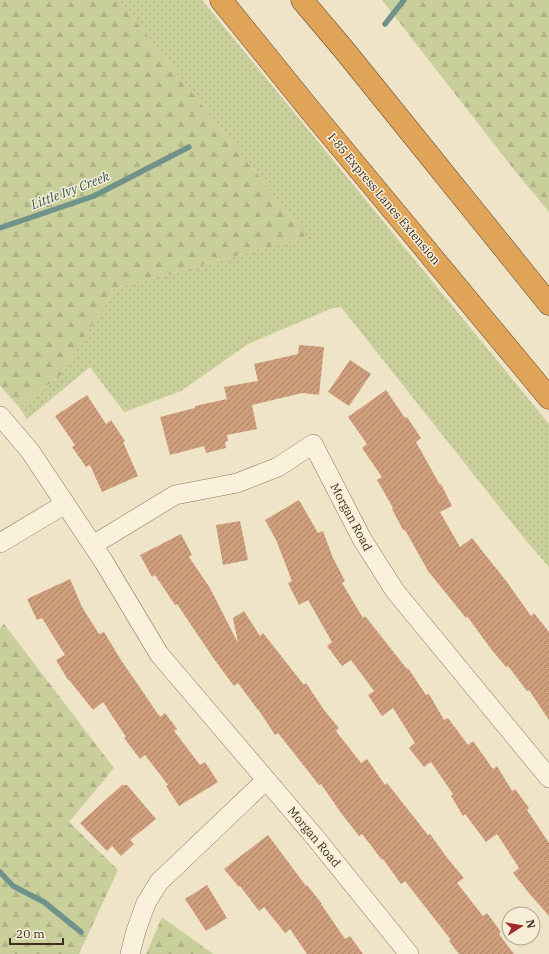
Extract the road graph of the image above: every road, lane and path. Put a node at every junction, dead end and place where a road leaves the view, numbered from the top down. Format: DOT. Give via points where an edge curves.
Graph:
graph roads {
  1 [pos="221,0"];
  2 [pos="302,0"];
  3 [pos="549,304"];
  4 [pos="549,398"];
  5 [pos="0,416"];
  6 [pos="65,504"];
  7 [pos="0,543"];
  8 [pos="92,545"];
  9 [pos="549,778"];
  10 [pos="266,780"];
  11 [pos="130,954"];
  12 [pos="409,954"];
  1 -- 4 [label="highway, I-85 Express Lanes Extension"];
  2 -- 3 [label="highway"];
  5 -- 6 [label="street, Morgan Road" via="30,451"];
  6 -- 7 [label="street"];
  6 -- 8 [label="street, Morgan Road"];
  8 -- 9 [label="street, Morgan Road" via="175,495 237,483 278,466 313,444 362,539 395,591"];
  8 -- 10 [label="street, Morgan Road" via="159,654"];
  10 -- 11 [label="street" via="159,882 146,903"];
  10 -- 12 [label="street, Morgan Road"];
}
